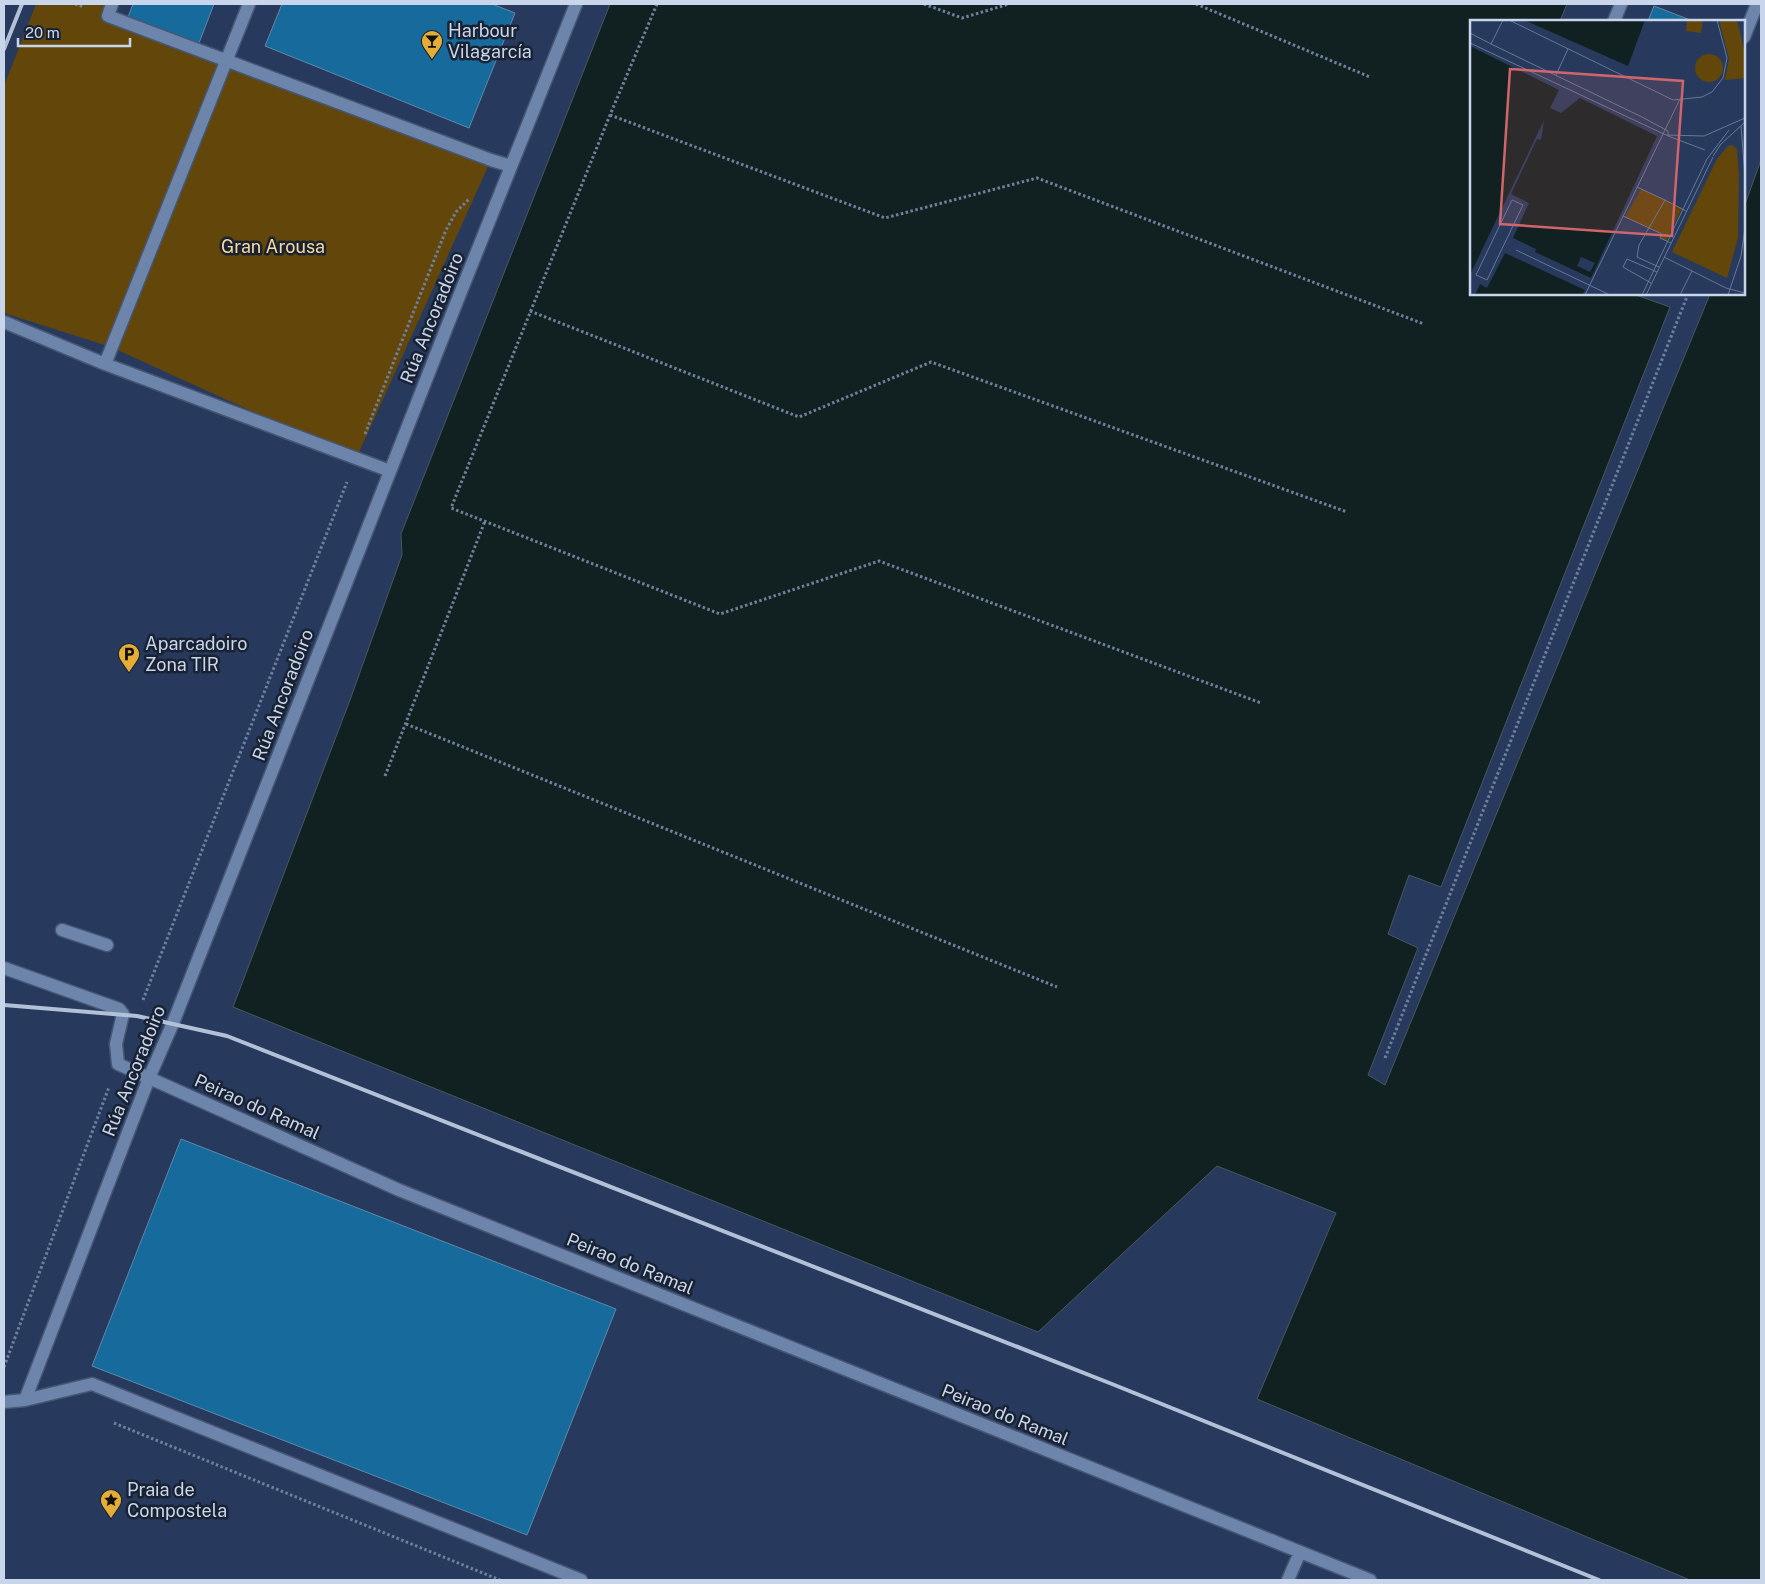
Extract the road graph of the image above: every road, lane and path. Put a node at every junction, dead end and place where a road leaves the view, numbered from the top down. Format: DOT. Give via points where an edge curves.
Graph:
graph roads {
  1 [pos="112,4"];
  2 [pos="249,4"];
  3 [pos="576,4"];
  4 [pos="657,4"];
  5 [pos="924,4"];
  6 [pos="1009,4"];
  7 [pos="1196,4"];
  8 [pos="1621,4"];
  9 [pos="1757,4"];
  10 [pos="1614,20"];
  11 [pos="1745,34"];
  12 [pos="226,60"];
  13 [pos="1370,77"];
  14 [pos="610,115"];
  15 [pos="512,166"];
  16 [pos="1688,295"];
  17 [pos="530,311"];
  18 [pos="4,322"];
  19 [pos="1424,324"];
  20 [pos="105,364"];
  21 [pos="390,471"];
  22 [pos="1347,512"];
  23 [pos="485,521"];
  24 [pos="1261,703"];
  25 [pos="406,724"];
  26 [pos="385,776"];
  27 [pos="62,930"];
  28 [pos="107,945"];
  29 [pos="4,968"];
  30 [pos="1057,987"];
  31 [pos="1384,1058"];
  32 [pos="149,1078"];
  33 [pos="96,1121"];
  34 [pos="4,1366"];
  35 [pos="25,1400"];
  36 [pos="4,1402"];
  37 [pos="112,1423"];
  38 [pos="1300,1552"];
  39 [pos="500,1580"];
  40 [pos="581,1580"];
  41 [pos="1288,1580"];
  42 [pos="1370,1580"];
  1 -- 12 [label="street" via="108,16"];
  2 -- 12 [label="street"];
  3 -- 15 [label="street, Rúa Ancoradoiro"];
  4 -- 14 [label="path"];
  5 -- 6 [label="path" via="962,18"];
  7 -- 13 [label="path"];
  8 -- 10 [label="street"];
  9 -- 11 [label="street"];
  12 -- 15 [label="street"];
  12 -- 20 [label="street"];
  14 -- 17 [label="path"];
  14 -- 19 [label="path" via="885,218 1037,178"];
  15 -- 21 [label="street, Rúa Ancoradoiro"];
  16 -- 31 [label="path"];
  17 -- 22 [label="path" via="799,417 932,362"];
  17 -- 23 [label="path" via="451,508"];
  18 -- 20 [label="street"];
  20 -- 21 [label="street"];
  21 -- 32 [label="street, Rúa Ancoradoiro"];
  23 -- 24 [label="path" via="720,614 879,562"];
  23 -- 25 [label="path"];
  25 -- 26 [label="path"];
  25 -- 30 [label="path"];
  27 -- 28 [label="street"];
  29 -- 32 [label="street, Peirao do Ramal" via="119,1009 123,1014 116,1044 118,1064"];
  32 -- 35 [label="street, Rúa Ancoradoiro"];
  32 -- 38 [label="street, Peirao do Ramal" via="399,1190"];
  33 -- 34 [label="path"];
  35 -- 36 [label="street"];
  35 -- 40 [label="street" via="92,1384"];
  37 -- 39 [label="path"];
  38 -- 41 [label="street"];
  38 -- 42 [label="street, Peirao do Ramal"];
}
